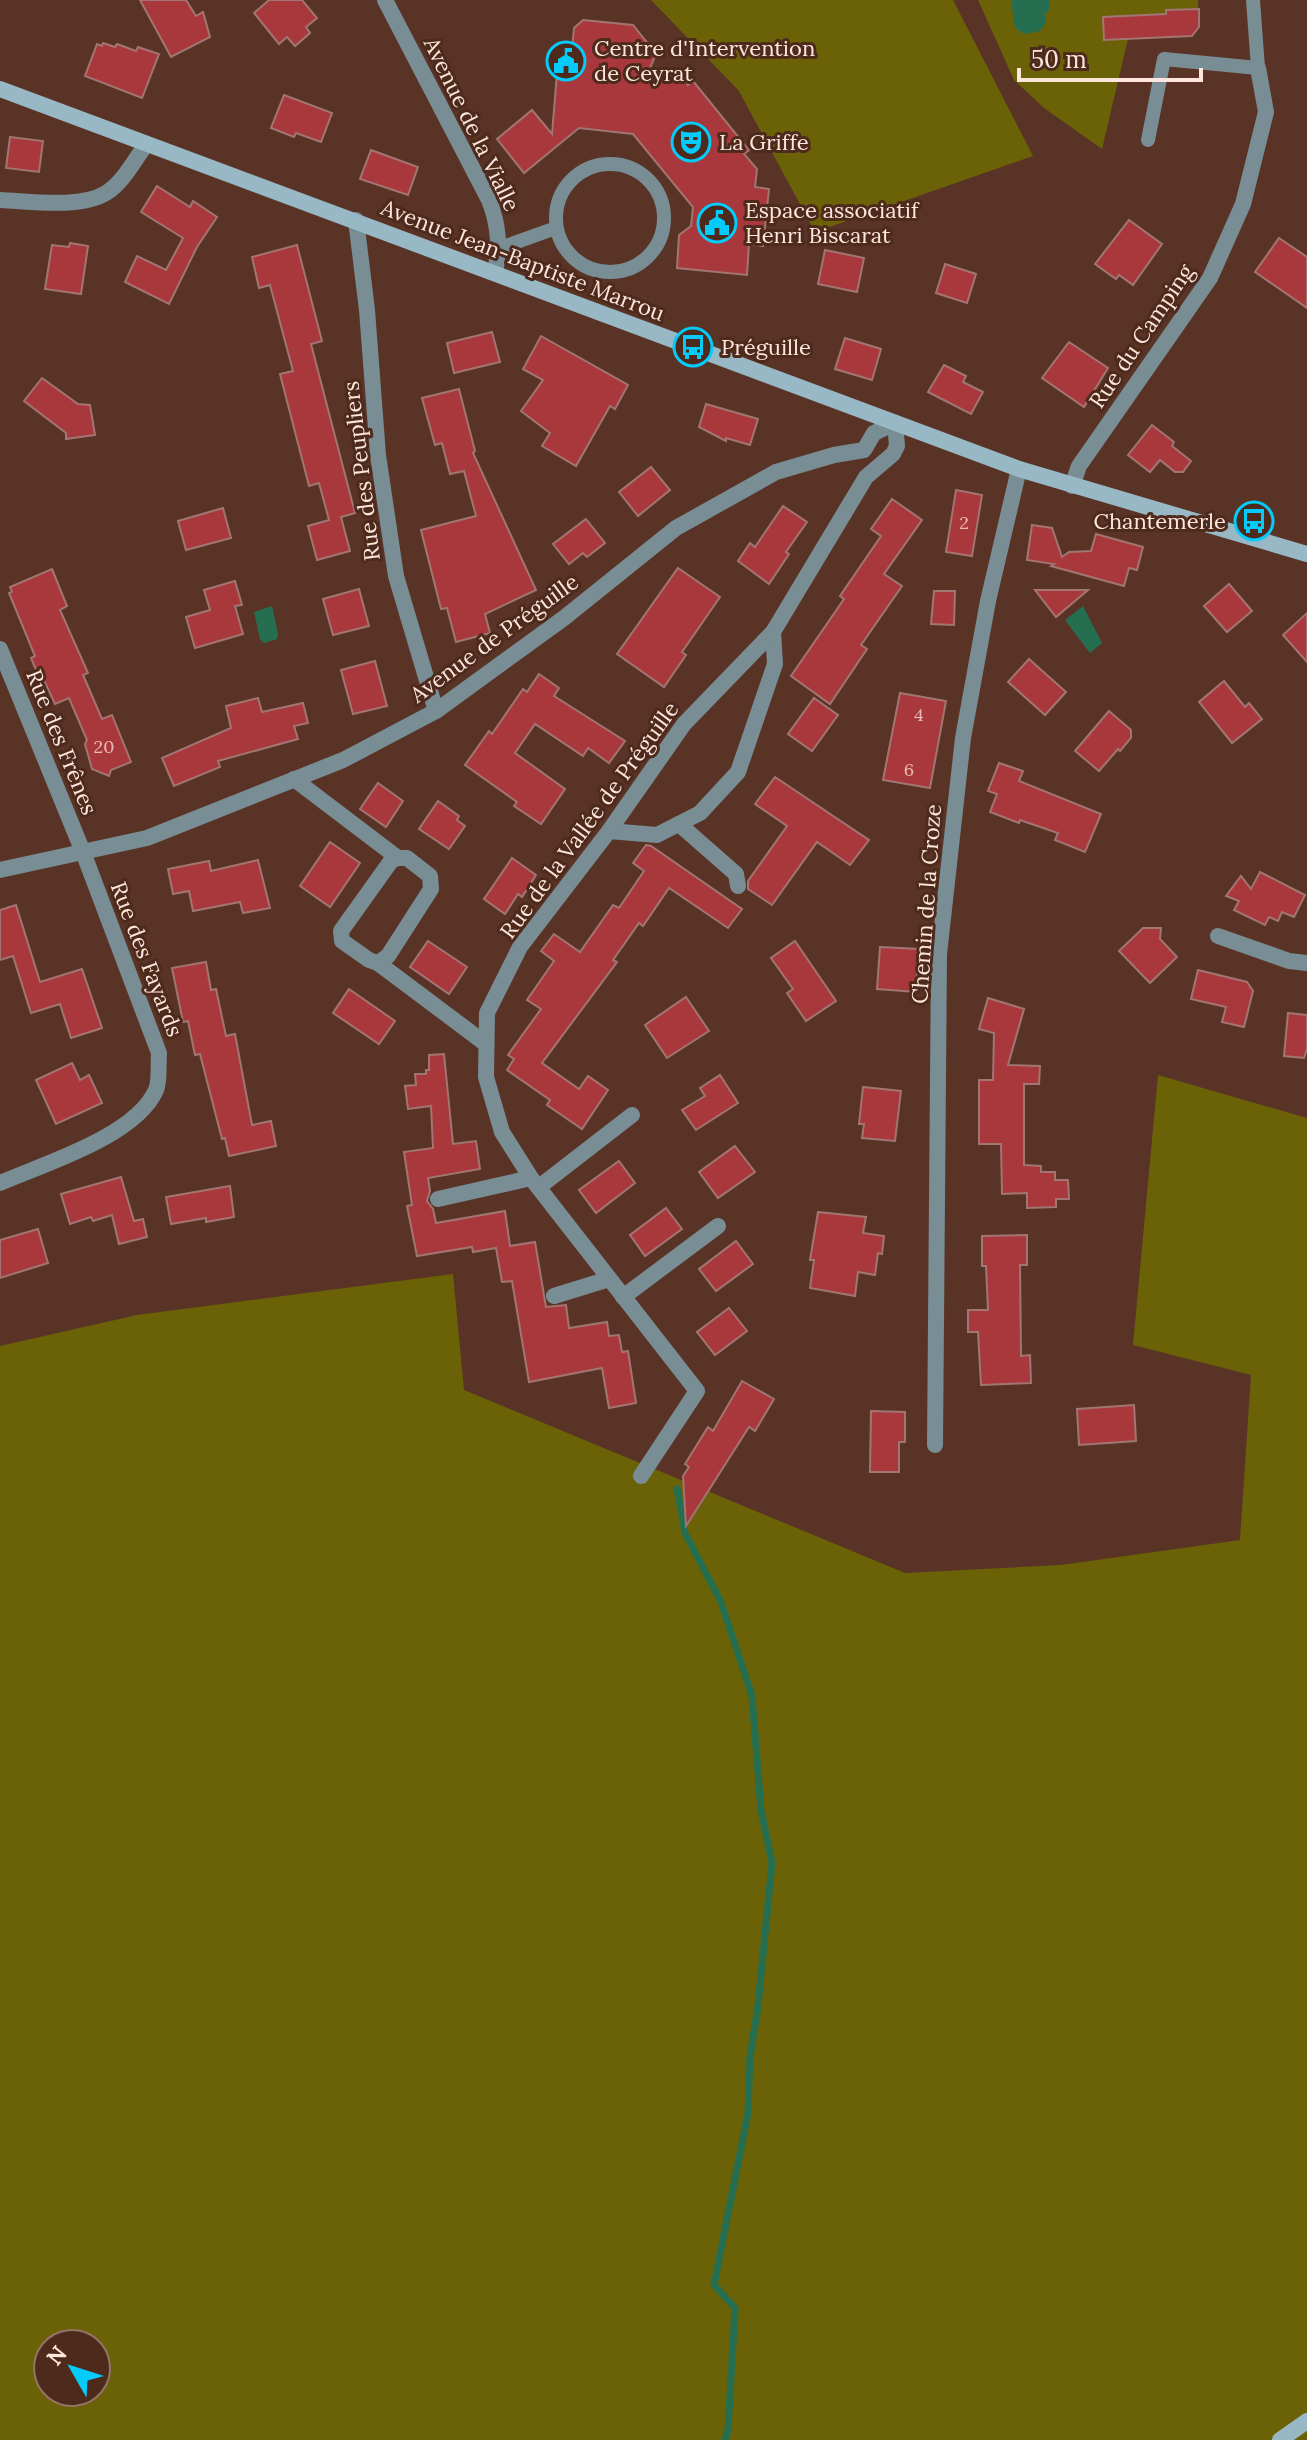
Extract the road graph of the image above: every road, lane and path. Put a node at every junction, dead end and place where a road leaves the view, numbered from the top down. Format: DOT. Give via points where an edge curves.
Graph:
graph roads {
  1 [pos="385,0"];
  2 [pos="1253,0"];
  3 [pos="1258,68"];
  4 [pos="0,89"];
  5 [pos="1148,140"];
  6 [pos="146,145"];
  7 [pos="0,200"];
  8 [pos="356,220"];
  9 [pos="556,228"];
  10 [pos="500,248"];
  11 [pos="495,273"];
  12 [pos="895,423"];
  13 [pos="864,450"];
  14 [pos="1019,469"];
  15 [pos="866,477"];
  16 [pos="1072,486"];
  17 [pos="1307,554"];
  18 [pos="773,632"];
  19 [pos="0,649"];
  20 [pos="436,711"];
  21 [pos="294,779"];
  22 [pos="679,824"];
  23 [pos="609,831"];
  24 [pos="83,852"];
  25 [pos="398,858"];
  26 [pos="0,870"];
  27 [pos="738,886"];
  28 [pos="1218,936"];
  29 [pos="378,963"];
  30 [pos="1307,963"];
  31 [pos="486,1044"];
  32 [pos="632,1115"];
  33 [pos="0,1183"];
  34 [pos="535,1183"];
  35 [pos="438,1199"];
  36 [pos="718,1226"];
  37 [pos="609,1279"];
  38 [pos="554,1296"];
  39 [pos="623,1297"];
  40 [pos="935,1445"];
  41 [pos="641,1476"];
  42 [pos="1307,2421"];
  43 [pos="1280,2440"];
  1 -- 10 [label="street, Avenue de la Vialle" via="489,200"];
  2 -- 3 [label="lane"];
  3 -- 5 [label="lane" via="1164,59"];
  3 -- 16 [label="street, Rue du Camping" via="1266,112 1243,204 1210,278 1079,466"];
  4 -- 6 [label="main road, Avenue Jean-Baptiste Marrou"];
  6 -- 7 [label="street" via="106,193 86,200"];
  6 -- 8 [label="main road, Avenue Jean-Baptiste Marrou"];
  8 -- 11 [label="main road, Avenue Jean-Baptiste Marrou"];
  8 -- 20 [label="street, Rue des Peupliers" via="378,455 396,576"];
  9 -- 9 [label="lane" via="556,207 564,188 597,165 628,166 641,173 662,202 662,233 654,251 625,271 594,271 578,263"];
  9 -- 10 [label="lane"];
  10 -- 11 [label="street, Avenue de la Vialle"];
  11 -- 12 [label="main road, Avenue Jean-Baptiste Marrou"];
  12 -- 13 [label="street" via="874,433"];
  12 -- 14 [label="main road, Avenue Jean-Baptiste Marrou"];
  12 -- 15 [label="street, Rue de la Vallée de Préguille" via="893,454"];
  13 -- 15 [label="street"];
  13 -- 20 [label="street, Avenue de Préguille" via="776,472 676,528"];
  14 -- 16 [label="main road, Avenue Jean-Baptiste Marrou"];
  14 -- 40 [label="street, Chemin de la Croze" via="967,711 939,954"];
  15 -- 18 [label="street, Rue de la Vallée de Préguille"];
  16 -- 17 [label="main road, Avenue Jean-Baptiste Marrou"];
  18 -- 22 [label="street" via="775,664 738,772 700,813"];
  18 -- 23 [label="street, Rue de la Vallée de Préguille" via="684,724"];
  19 -- 24 [label="street, Rue des Frênes"];
  20 -- 21 [label="street, Avenue de Préguille" via="343,760"];
  21 -- 24 [label="street, Avenue de Préguille" via="147,838"];
  21 -- 25 [label="street"];
  22 -- 23 [label="street" via="657,835"];
  22 -- 27 [label="street" via="736,874"];
  23 -- 31 [label="street, Rue de la Vallée de Préguille" via="520,947 487,1013"];
  24 -- 26 [label="street, Avenue de Préguille"];
  24 -- 33 [label="street, Rue des Fayards" via="159,1053 157,1089 117,1132"];
  25 -- 29 [label="street" via="407,858 430,876 431,889 388,956"];
  25 -- 29 [label="street" via="341,931 342,941"];
  28 -- 30 [label="street"];
  29 -- 31 [label="street"];
  31 -- 34 [label="street, Rue de la Vallée de Préguille" via="486,1077 502,1132"];
  32 -- 34 [label="street"];
  34 -- 35 [label="street"];
  34 -- 37 [label="street, Rue de la Vallée de Préguille"];
  36 -- 39 [label="street"];
  37 -- 38 [label="street"];
  37 -- 39 [label="street, Rue de la Vallée de Préguille"];
  39 -- 41 [label="street, Rue de la Vallée de Préguille" via="697,1391"];
  42 -- 43 [label="main road"];
}
